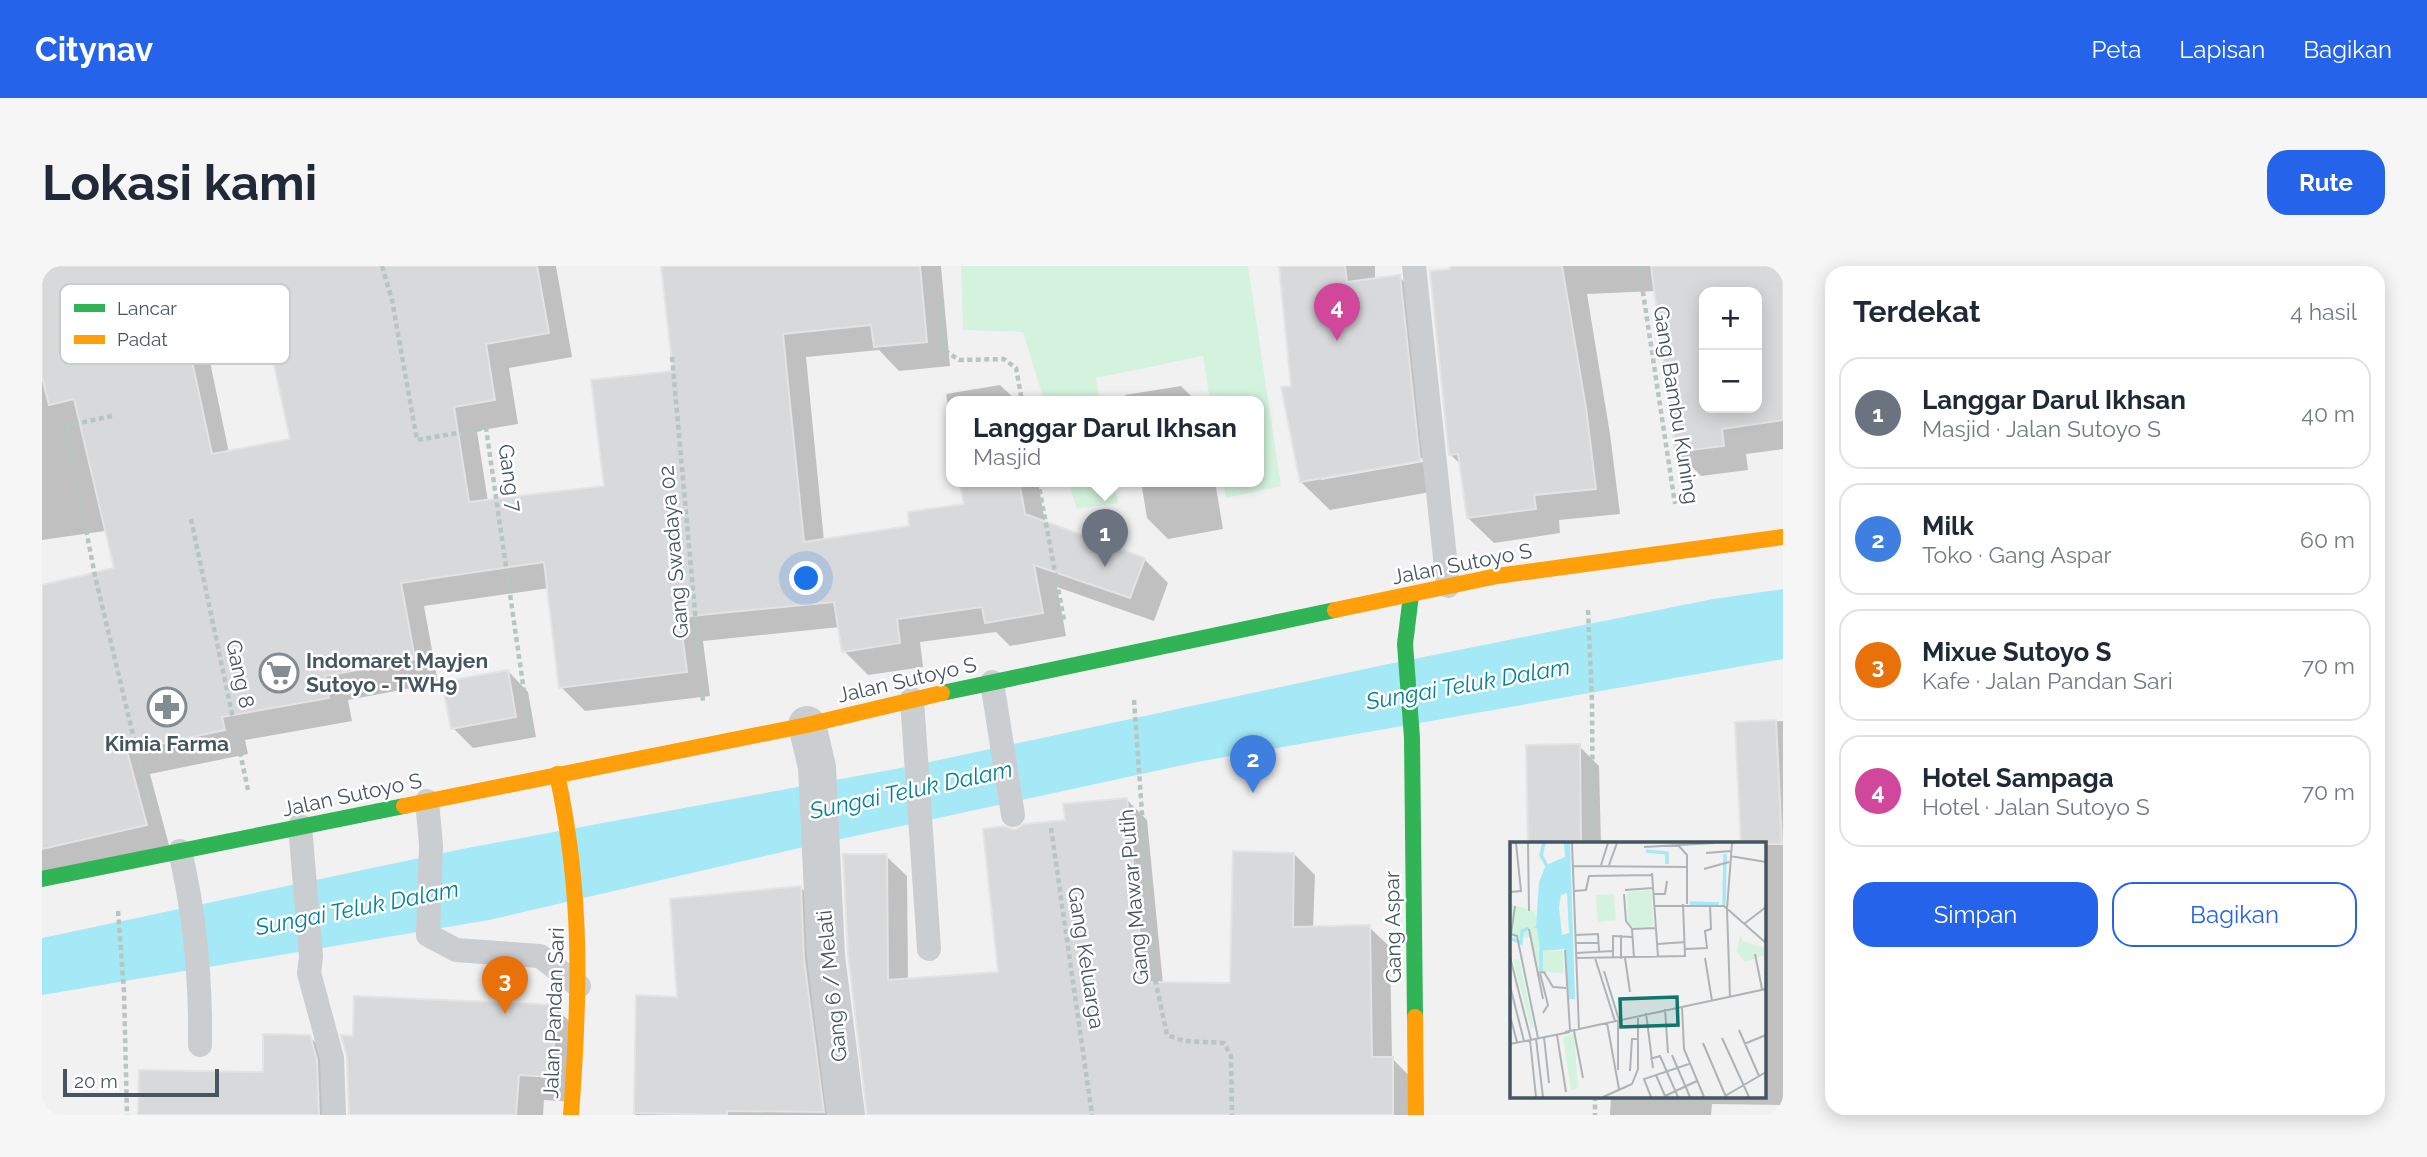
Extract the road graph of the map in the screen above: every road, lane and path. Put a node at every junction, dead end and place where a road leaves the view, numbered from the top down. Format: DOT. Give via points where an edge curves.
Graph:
graph roads {
  1 [pos="382,266"];
  2 [pos="938,266"];
  3 [pos="1415,266"];
  4 [pos="1639,266"];
  5 [pos="672,358"];
  6 [pos="1022,396"];
  7 [pos="112,416"];
  8 [pos="1039,487"];
  9 [pos="191,519"];
  10 [pos="1783,537"];
  11 [pos="1682,549"];
  12 [pos="1448,586"];
  13 [pos="1411,595"];
  14 [pos="1588,614"];
  15 [pos="1073,665"];
  16 [pos="992,682"];
  17 [pos="912,699"];
  18 [pos="1135,709"];
  19 [pos="807,725"];
  20 [pos="707,744"];
  21 [pos="557,774"];
  22 [pos="536,778"];
  23 [pos="427,801"];
  24 [pos="1013,815"];
  25 [pos="1049,820"];
  26 [pos="300,826"];
  27 [pos="258,835"];
  28 [pos="1593,842"];
  29 [pos="171,853"];
  30 [pos="42,879"];
  31 [pos="117,908"];
  32 [pos="929,949"];
  33 [pos="579,986"];
  34 [pos="200,1045"];
  35 [pos="127,1115"];
  36 [pos="334,1115"];
  37 [pos="572,1115"];
  38 [pos="846,1115"];
  39 [pos="1092,1115"];
  40 [pos="1232,1115"];
  41 [pos="1416,1115"];
  1 -- 22 [label="path, Gang 7" via="417,440 486,428"];
  2 -- 6 [label="path" via="944,350 959,360 1004,359 1016,368"];
  3 -- 12 [label="lane"];
  4 -- 11 [label="path, Gang Bambu Kuning"];
  5 -- 20 [label="path, Gang Swadaya 02"];
  7 -- 29 [label="path" via="66,426 95,576"];
  8 -- 15 [label="path"];
  9 -- 27 [label="path, Gang 8"];
  10 -- 11 [label="main road, Jalan Sutoyo S"];
  11 -- 12 [label="main road, Jalan Sutoyo S"];
  12 -- 13 [label="main road, Jalan Sutoyo S"];
  13 -- 15 [label="main road, Jalan Sutoyo S"];
  13 -- 41 [label="main road, Gang Aspar" via="1405,644 1412,738"];
  14 -- 28 [label="path"];
  15 -- 16 [label="main road, Jalan Sutoyo S"];
  16 -- 17 [label="main road, Jalan Sutoyo S"];
  16 -- 24 [label="lane"];
  17 -- 19 [label="main road, Jalan Sutoyo S"];
  17 -- 32 [label="lane"];
  18 -- 40 [label="path, Gang Mawar Putih" via="1153,969 1167,1034 1184,1041 1224,1043 1231,1056"];
  19 -- 20 [label="main road, Jalan Sutoyo S"];
  19 -- 38 [label="street, Gang 6 / Melati" via="817,767 825,956"];
  20 -- 21 [label="main road, Jalan Sutoyo S"];
  21 -- 22 [label="main road, Jalan Sutoyo S"];
  21 -- 33 [label="main road, Jalan Pandan Sari" via="578,912"];
  22 -- 23 [label="main road, Jalan Sutoyo S"];
  23 -- 26 [label="main road, Jalan Sutoyo S"];
  23 -- 33 [label="lane" via="428,935 456,950 540,956"];
  25 -- 39 [label="path, Gang Keluarga"];
  26 -- 27 [label="main road, Jalan Sutoyo S"];
  26 -- 36 [label="lane" via="309,973 332,1058"];
  27 -- 29 [label="main road, Jalan Sutoyo S"];
  29 -- 30 [label="main road, Jalan Sutoyo S"];
  29 -- 34 [label="lane" via="190,892 201,980"];
  31 -- 35 [label="path"];
  33 -- 37 [label="main road, Jalan Pandan Sari"];
}
